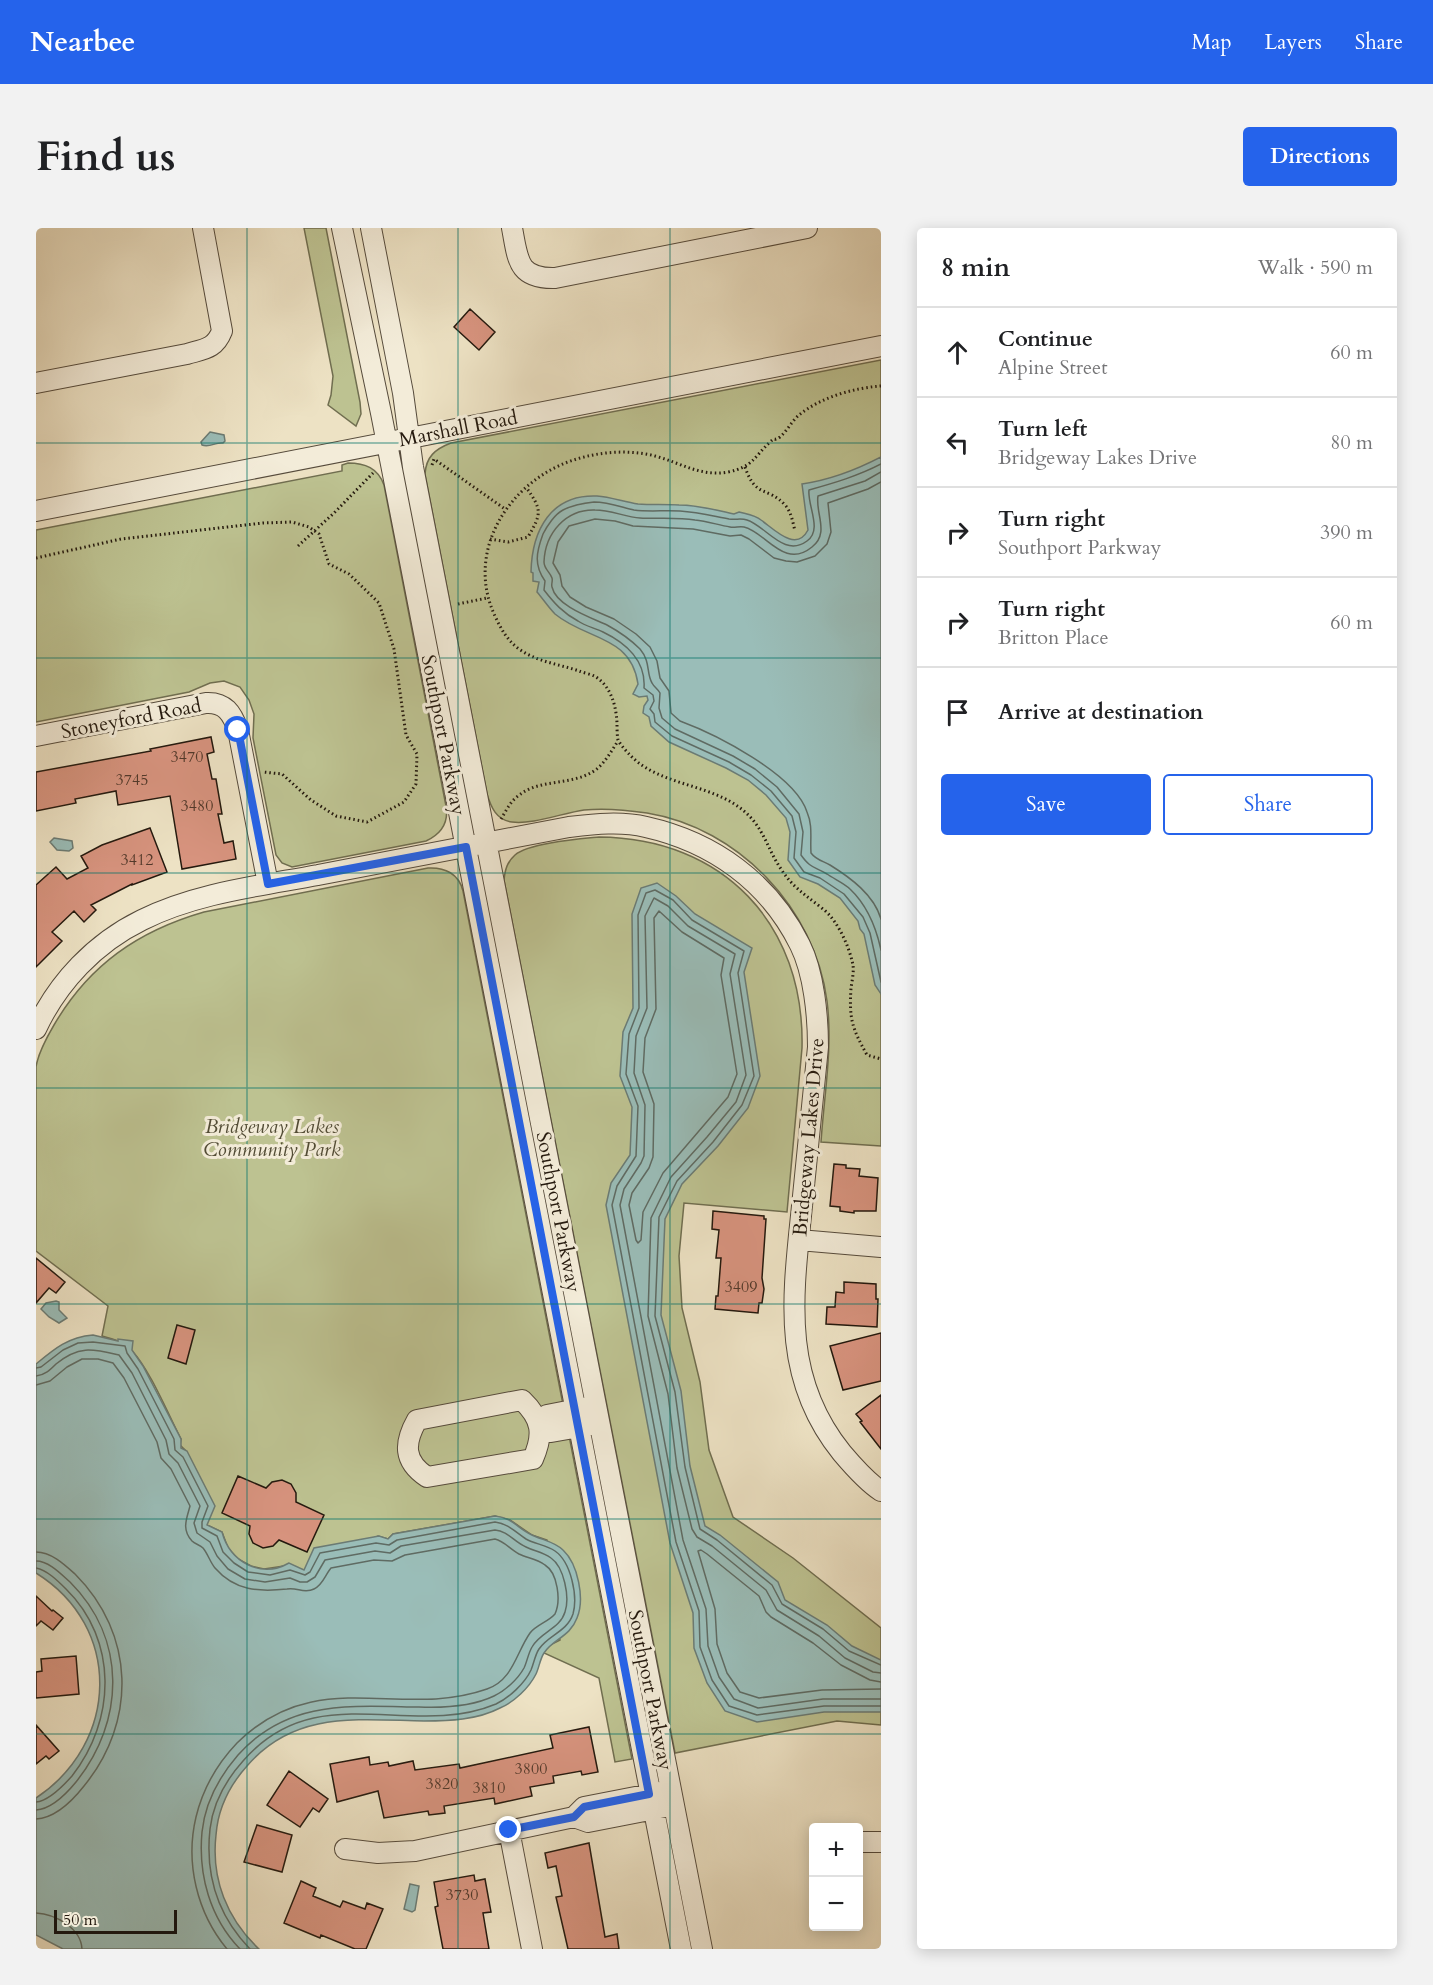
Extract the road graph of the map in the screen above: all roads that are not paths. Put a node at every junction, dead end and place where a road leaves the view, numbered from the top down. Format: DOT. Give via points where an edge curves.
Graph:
graph roads {
  1 [pos="202,228"];
  2 [pos="342,228"];
  3 [pos="371,228"];
  4 [pos="512,228"];
  5 [pos="807,228"];
  6 [pos="724,236"];
  7 [pos="881,346"];
  8 [pos="36,383"];
  9 [pos="408,438"];
  10 [pos="386,442"];
  11 [pos="36,511"];
  12 [pos="36,736"];
  13 [pos="487,843"];
  14 [pos="466,847"];
  15 [pos="268,884"];
  16 [pos="36,1029"];
  17 [pos="799,1240"];
  18 [pos="881,1247"];
  19 [pos="598,1414"];
  20 [pos="577,1419"];
  21 [pos="540,1426"];
  22 [pos="881,1491"];
  23 [pos="672,1798"];
  24 [pos="651,1802"];
  25 [pos="509,1830"];
  26 [pos="863,1842"];
  27 [pos="881,1842"];
  28 [pos="345,1849"];
  29 [pos="532,1949"];
  30 [pos="681,1949"];
  31 [pos="702,1949"];
  1 -- 8 [label="street" via="222,331 218,341 187,354"];
  2 -- 10 [label="street, Southport Parkway"];
  3 -- 9 [label="street, Southport Parkway"];
  4 -- 6 [label="street" via="526,273 544,278"];
  5 -- 6 [label="street"];
  7 -- 9 [label="street, Marshall Road"];
  9 -- 10 [label="street, Marshall Road"];
  9 -- 13 [label="street, Southport Parkway"];
  10 -- 11 [label="street, Marshall Road"];
  10 -- 14 [label="street, Southport Parkway"];
  12 -- 15 [label="street, Stoneyford Road" via="206,703 226,708 238,730"];
  13 -- 14 [label="street, Bridgeway Lakes Drive"];
  13 -- 17 [label="street, Bridgeway Lakes Drive" via="599,823 646,827 688,840 726,860 756,882 777,908 800,945 818,1017"];
  13 -- 19 [label="street, Southport Parkway"];
  14 -- 15 [label="street, Bridgeway Lakes Drive"];
  14 -- 20 [label="street, Southport Parkway"];
  15 -- 16 [label="street, Bridgeway Lakes Drive" via="171,907 140,921 90,955 65,982"];
  17 -- 18 [label="street"];
  17 -- 22 [label="street, Bridgeway Lakes Drive" via="793,1304 796,1351 803,1379 830,1438"];
  19 -- 20 [label="street"];
  19 -- 23 [label="street, Southport Parkway"];
  20 -- 21 [label="street" via="547,1415"];
  20 -- 24 [label="street, Southport Parkway"];
  21 -- 21 [label="street" via="533,1410 522,1400 417,1420 409,1434 410,1462 427,1477 533,1459 540,1444"];
  23 -- 24 [label="street"];
  23 -- 31 [label="street, Southport Parkway"];
  24 -- 25 [label="street" via="584,1807 574,1817"];
  24 -- 30 [label="street, Southport Parkway"];
  25 -- 28 [label="street" via="415,1851"];
  25 -- 29 [label="street"];
  26 -- 27 [label="street"];
}
